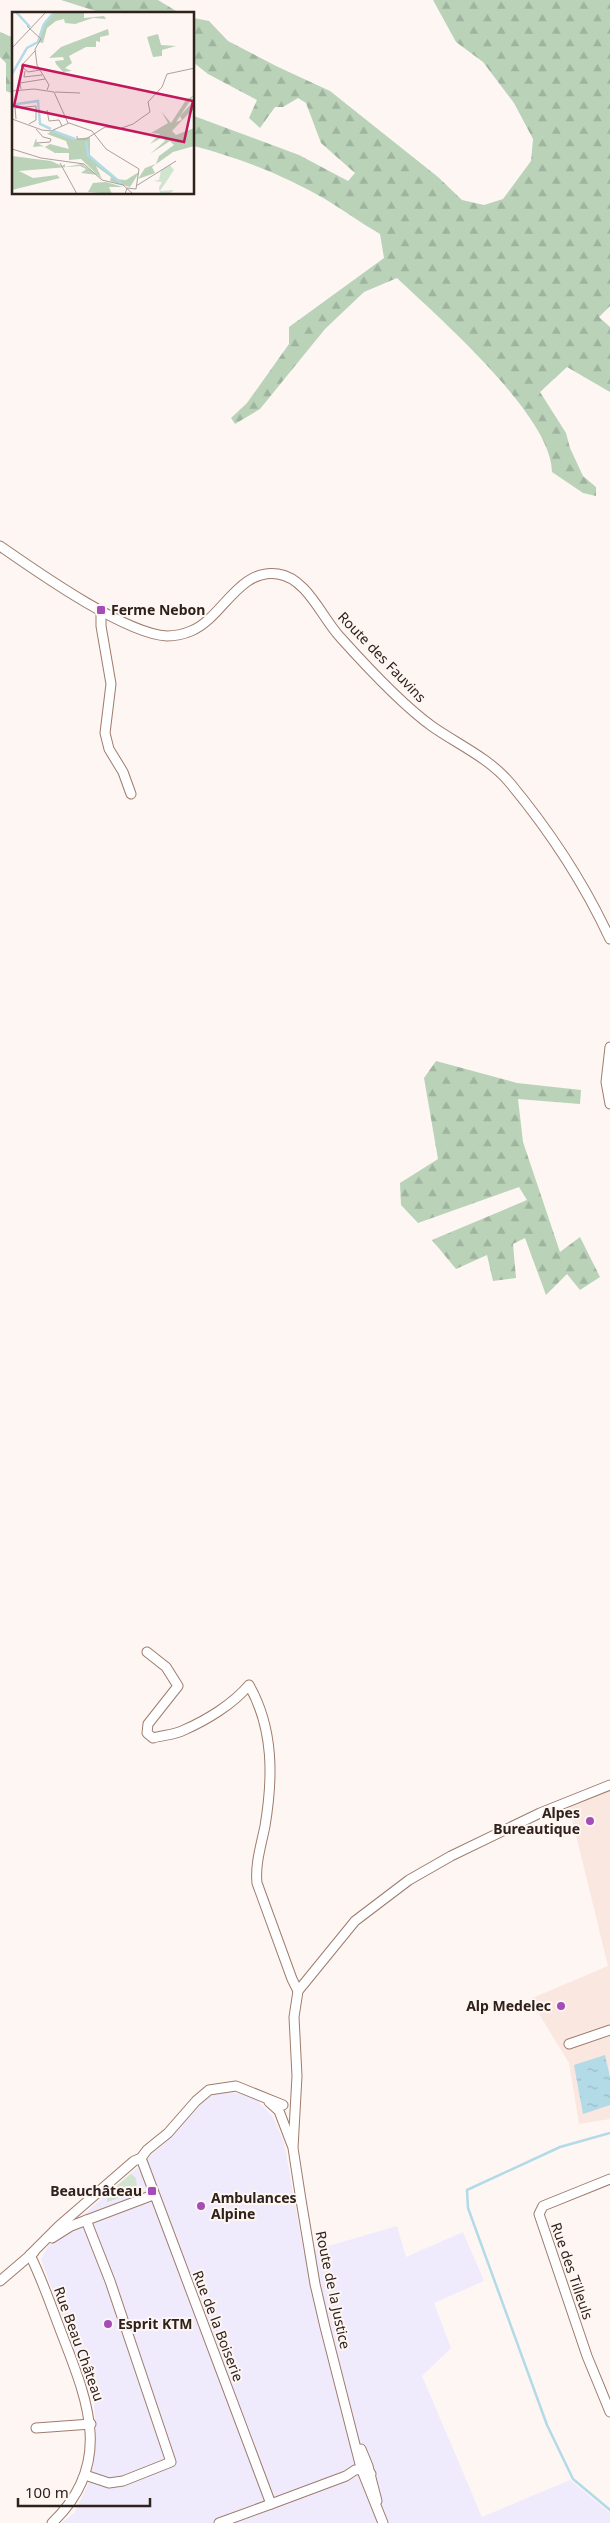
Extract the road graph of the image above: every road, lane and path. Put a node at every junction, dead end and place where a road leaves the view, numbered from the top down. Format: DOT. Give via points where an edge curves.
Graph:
graph roads {
  1 [pos="0,546"];
  2 [pos="101,610"];
  3 [pos="131,794"];
  4 [pos="610,939"];
  5 [pos="610,1047"];
  6 [pos="610,1104"];
  7 [pos="146,1652"];
  8 [pos="610,1785"];
  9 [pos="298,1991"];
  10 [pos="610,2030"];
  11 [pos="569,2044"];
  12 [pos="296,2089"];
  13 [pos="282,2110"];
  14 [pos="295,2112"];
  15 [pos="293,2148"];
  16 [pos="141,2158"];
  17 [pos="610,2179"];
  18 [pos="153,2195"];
  19 [pos="86,2202"];
  20 [pos="90,2219"];
  21 [pos="30,2255"];
  22 [pos="0,2281"];
  23 [pos="610,2412"];
  24 [pos="91,2424"];
  25 [pos="36,2428"];
  26 [pos="366,2471"];
  27 [pos="85,2475"];
  28 [pos="271,2504"];
  29 [pos="382,2519"];
  30 [pos="52,2523"];
  31 [pos="218,2523"];
  1 -- 2 [label="street, Route des Fauvins"];
  2 -- 3 [label="street" via="111,684 105,733 109,749"];
  2 -- 4 [label="street, Route des Fauvins" via="155,633 180,634 201,625 258,575 277,574 293,579 340,637 412,710 483,758 509,782 588,894"];
  5 -- 6 [label="street" via="606,1082"];
  7 -- 9 [label="street" via="166,1667 178,1686 148,1724 148,1733 153,1738 183,1731 225,1707 248,1685 256,1698 271,1755 267,1811 256,1868 257,1883"];
  8 -- 9 [label="street" via="540,1813 409,1880 355,1921"];
  9 -- 12 [label="street, Route de la Justice" via="294,2017"];
  10 -- 11 [label="street"];
  12 -- 13 [label="street"];
  12 -- 14 [label="street, Route de la Justice"];
  13 -- 14 [label="street" via="291,2105"];
  13 -- 14 [label="street" via="289,2120"];
  13 -- 15 [label="street, Route de la Justice"];
  13 -- 16 [label="street" via="254,2092 236,2086 209,2090"];
  14 -- 15 [label="street, Route de la Justice"];
  15 -- 26 [label="street, Route de la Justice" via="314,2284"];
  16 -- 18 [label="street, Rue de la Boiserie"];
  16 -- 19 [label="street"];
  17 -- 23 [label="street, Rue des Tilleuls" via="543,2206 539,2214 587,2356"];
  18 -- 20 [label="street"];
  18 -- 28 [label="street, Rue de la Boiserie"];
  19 -- 20 [label="street"];
  19 -- 21 [label="street"];
  20 -- 21 [label="street" via="63,2231"];
  20 -- 27 [label="street" via="171,2462 123,2481 109,2483"];
  21 -- 22 [label="street"];
  21 -- 24 [label="street, Rue Beau Château" via="84,2390"];
  24 -- 25 [label="street"];
  24 -- 27 [label="street, Rue Beau Château" via="90,2458"];
  26 -- 28 [label="street"];
  26 -- 29 [label="street, Route de la Justice"];
  27 -- 30 [label="street, Rue Beau Château" via="73,2500"];
  28 -- 31 [label="street"];
}
